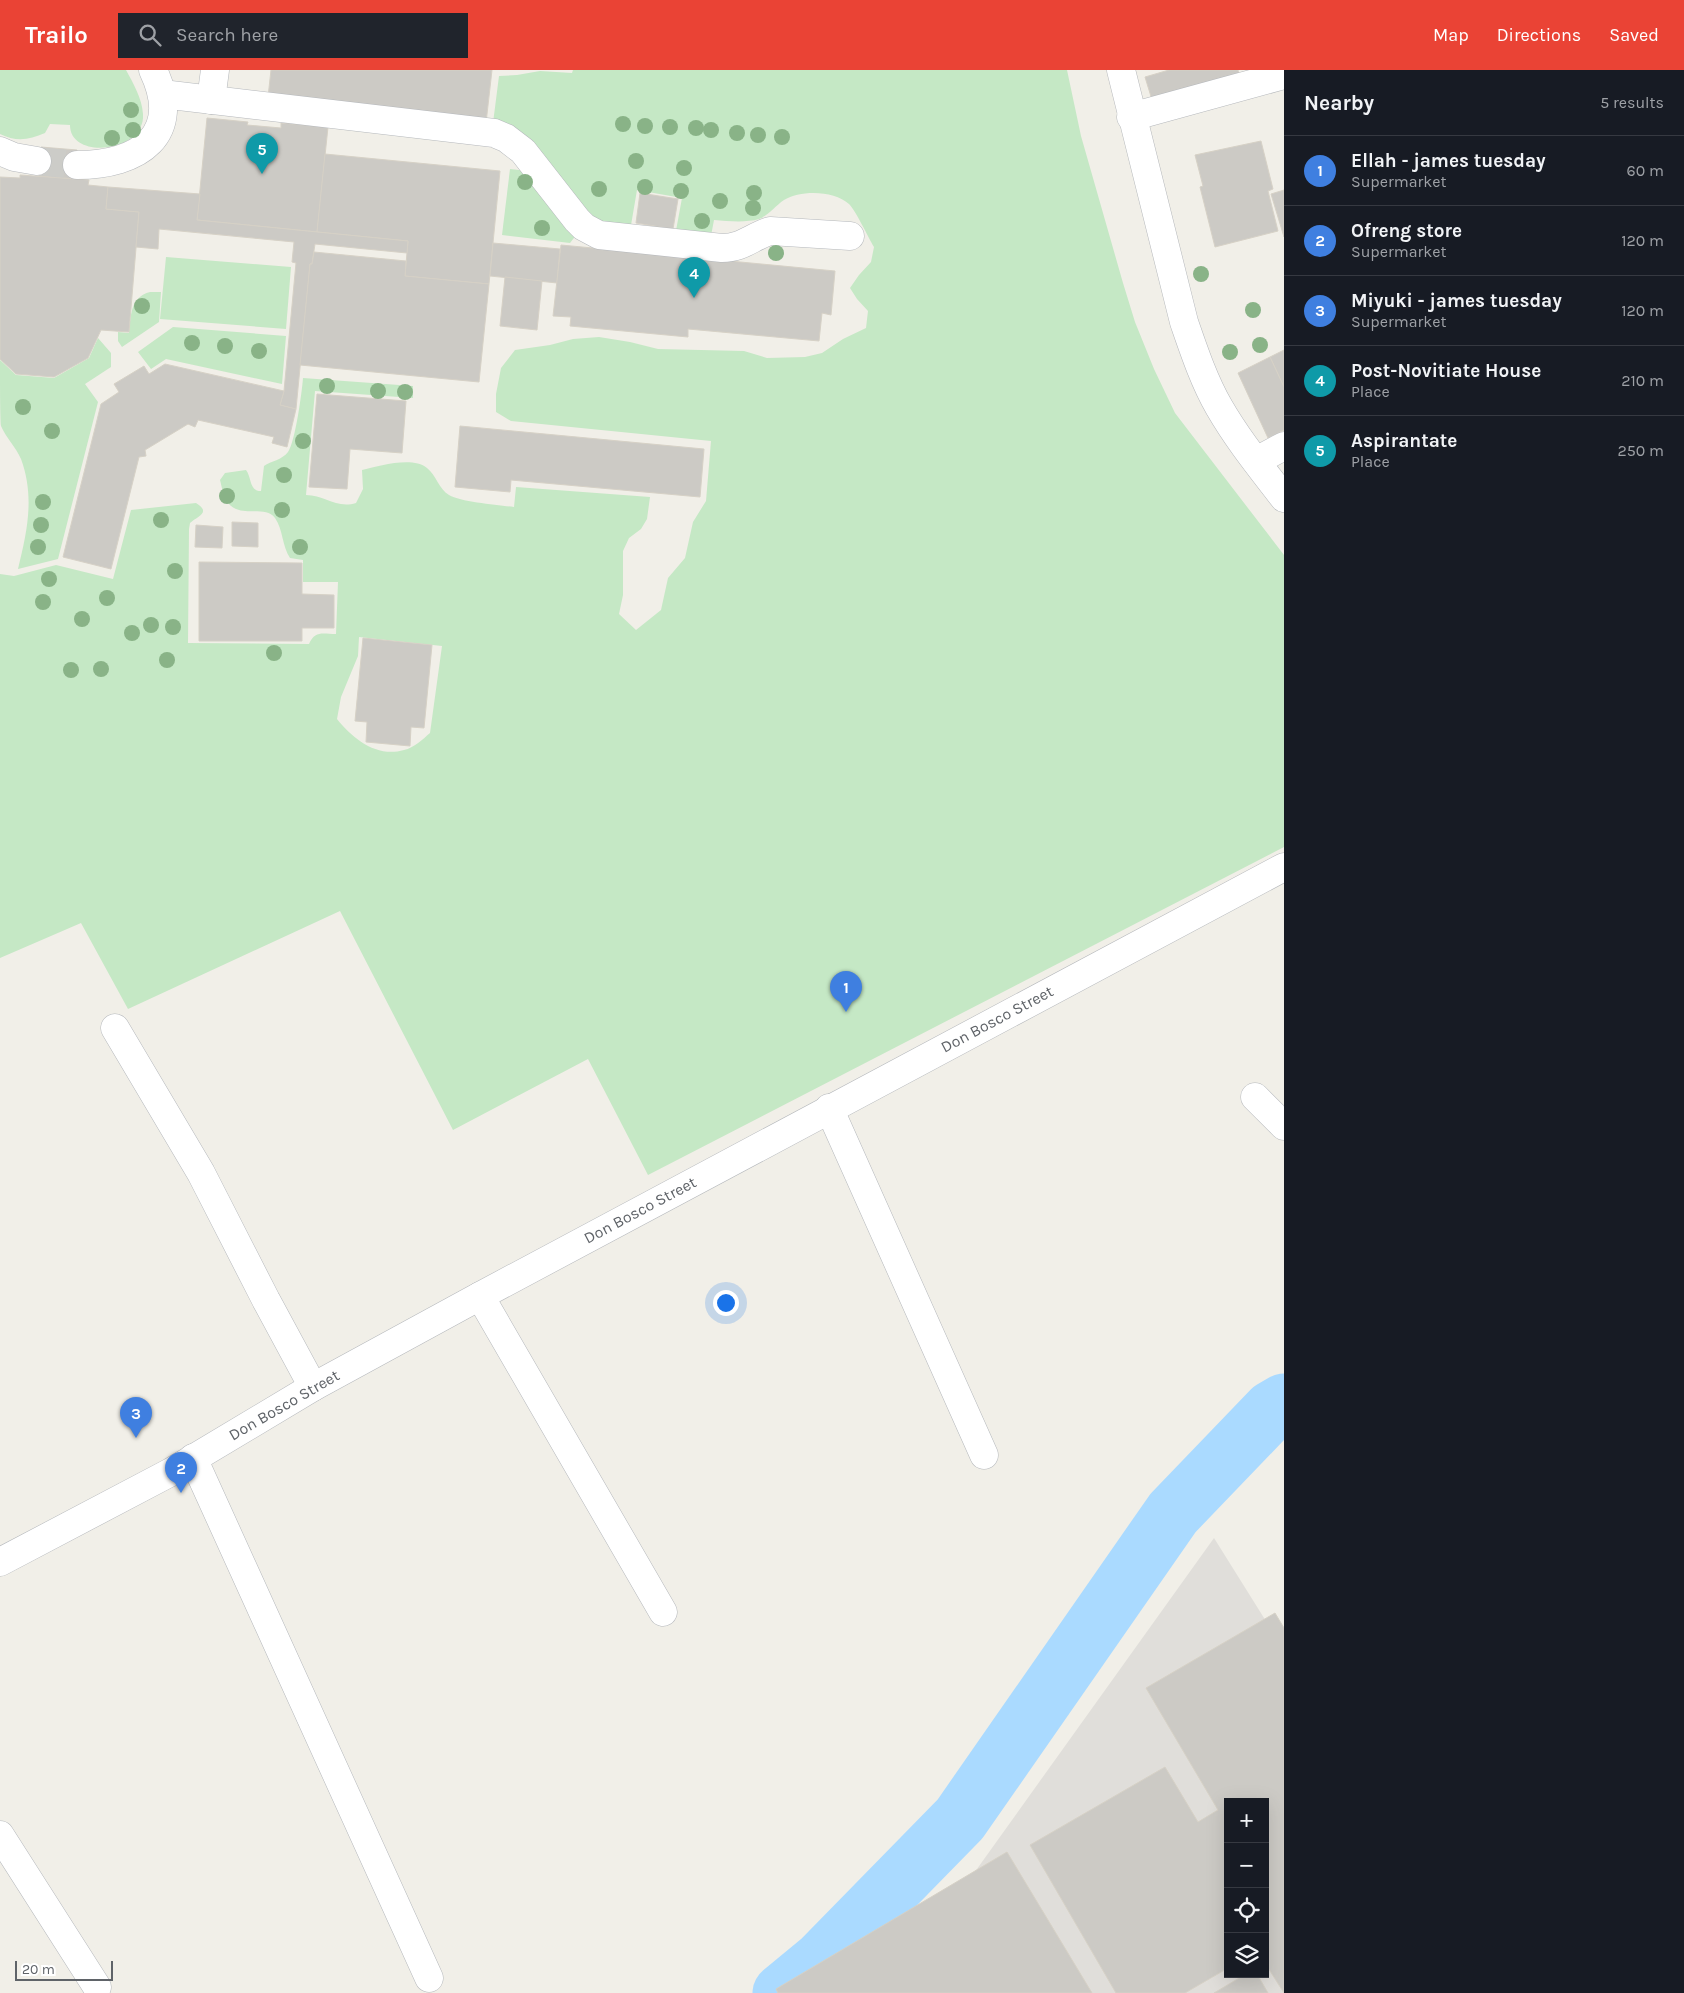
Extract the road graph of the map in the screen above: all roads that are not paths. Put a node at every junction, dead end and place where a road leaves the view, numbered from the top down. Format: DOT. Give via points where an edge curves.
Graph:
graph roads {
  1 [pos="215,70"];
  2 [pos="1121,70"];
  3 [pos="1284,75"];
  4 [pos="158,82"];
  5 [pos="211,100"];
  6 [pos="1131,117"];
  7 [pos="0,151"];
  8 [pos="37,161"];
  9 [pos="77,165"];
  10 [pos="850,236"];
  11 [pos="1284,446"];
  12 [pos="1256,461"];
  13 [pos="1284,498"];
  14 [pos="1284,867"];
  15 [pos="115,1028"];
  16 [pos="1255,1097"];
  17 [pos="829,1108"];
  18 [pos="1284,1126"];
  19 [pos="480,1296"];
  20 [pos="314,1387"];
  21 [pos="984,1455"];
  22 [pos="193,1458"];
  23 [pos="0,1562"];
  24 [pos="663,1612"];
  25 [pos="0,1835"];
  26 [pos="429,1978"];
  27 [pos="97,1987"];
  1 -- 5 [label="street"];
  2 -- 6 [label="street"];
  3 -- 6 [label="street"];
  4 -- 5 [label="street"];
  4 -- 9 [label="street" via="164,107 161,125 150,141 127,158"];
  5 -- 10 [label="street" via="494,133 523,151 577,220 599,235 722,248 742,246 760,234 770,232"];
  6 -- 12 [label="street" via="1190,340 1218,405"];
  7 -- 8 [label="street"];
  11 -- 12 [label="street"];
  12 -- 13 [label="street"];
  14 -- 17 [label="street, Don Bosco Street"];
  15 -- 20 [label="street" via="201,1173"];
  16 -- 18 [label="street"];
  17 -- 19 [label="street, Don Bosco Street"];
  17 -- 21 [label="street"];
  19 -- 20 [label="street, Don Bosco Street"];
  19 -- 24 [label="street"];
  20 -- 22 [label="street, Don Bosco Street"];
  22 -- 23 [label="street, Don Bosco Street"];
  22 -- 26 [label="street"];
  25 -- 27 [label="street"];
}
